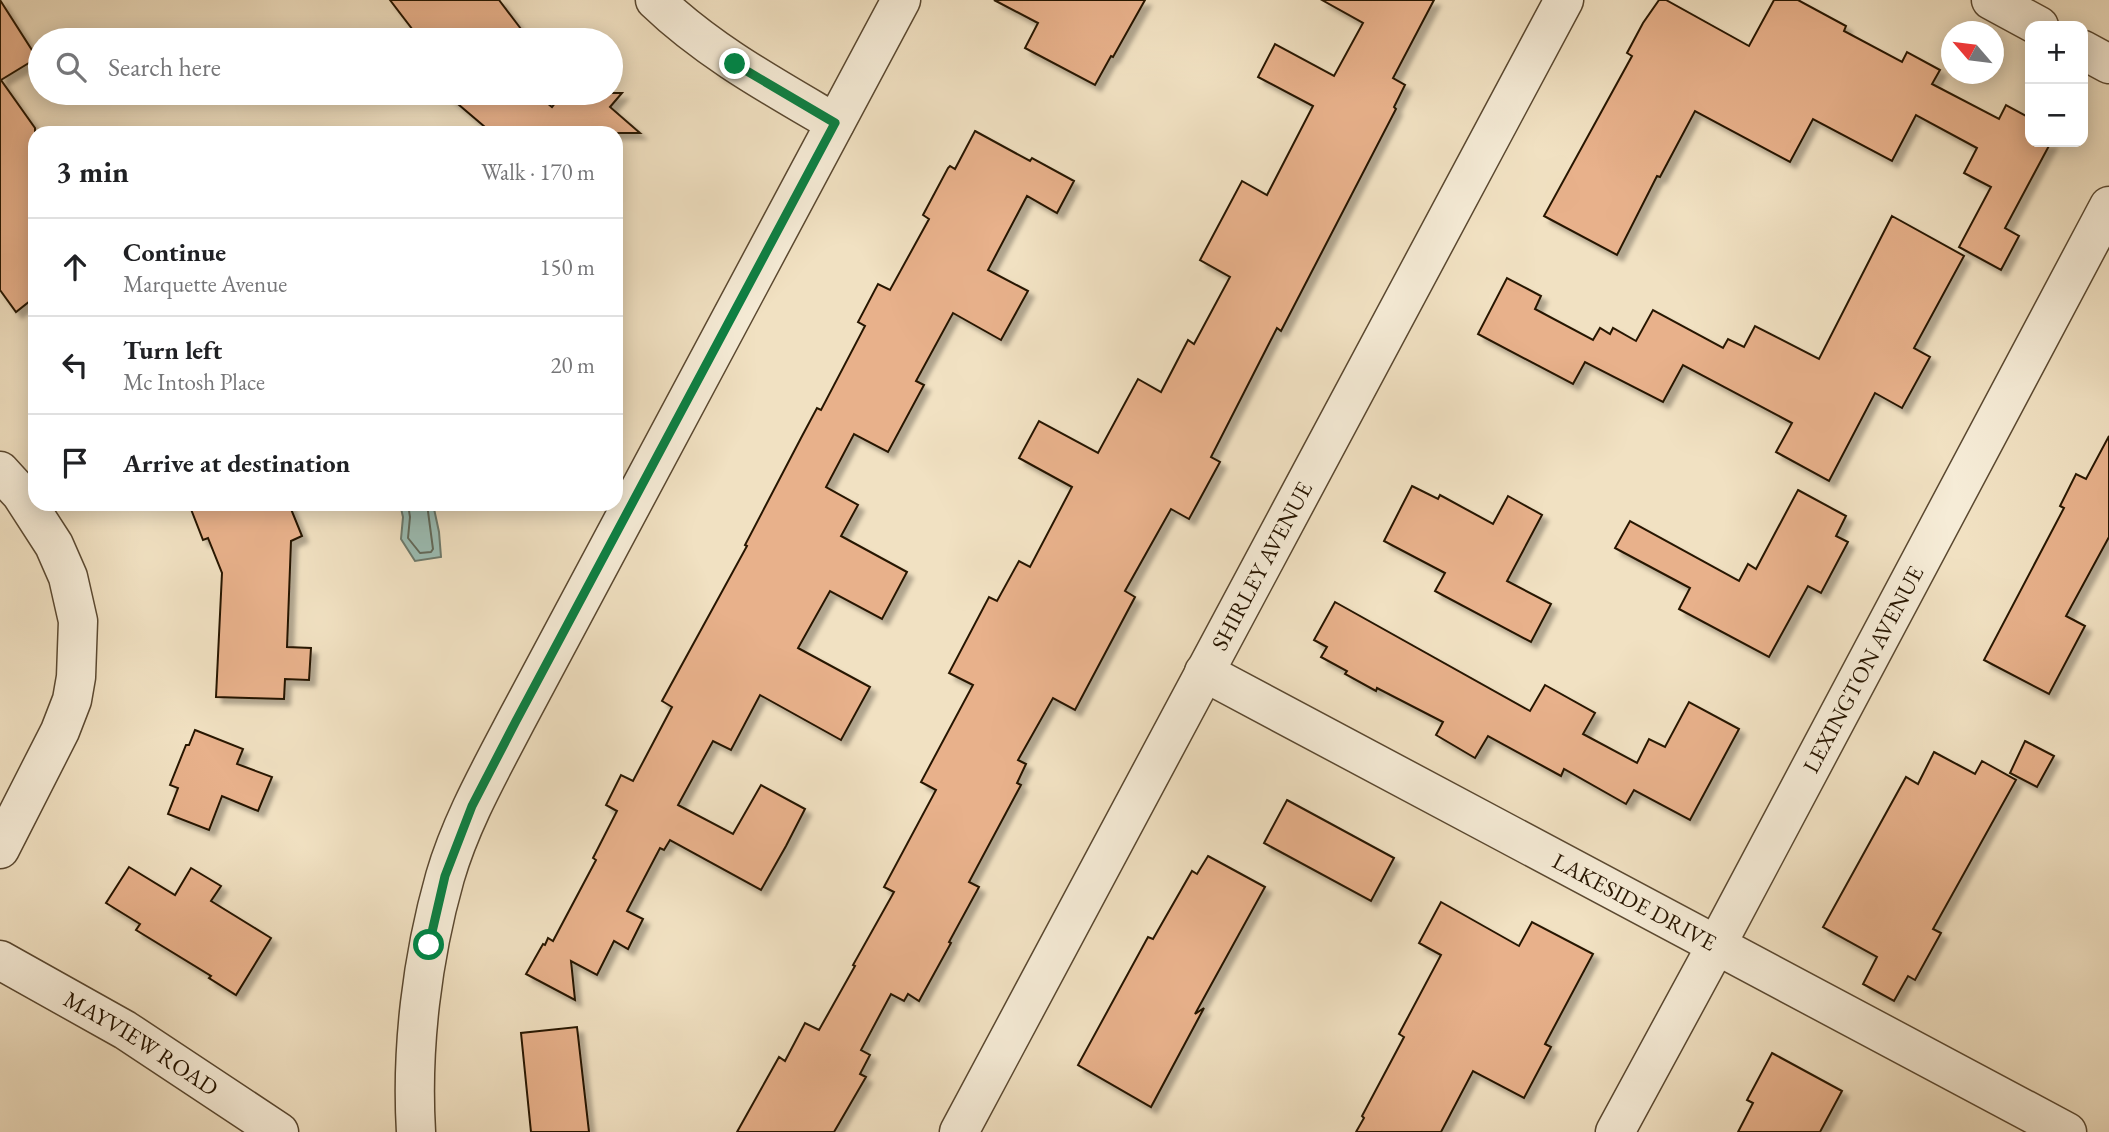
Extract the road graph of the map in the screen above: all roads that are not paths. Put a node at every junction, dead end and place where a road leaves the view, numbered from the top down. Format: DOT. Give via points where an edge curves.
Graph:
graph roads {
  1 [pos="655,0"];
  2 [pos="901,0"];
  3 [pos="1564,0"];
  4 [pos="1991,0"];
  5 [pos="2030,21"];
  6 [pos="2088,53"];
  7 [pos="2109,64"];
  8 [pos="835,123"];
  9 [pos="2109,206"];
  10 [pos="0,471"];
  11 [pos="28,505"];
  12 [pos="32,511"];
  13 [pos="1204,672"];
  14 [pos="0,849"];
  15 [pos="1717,944"];
  16 [pos="0,961"];
  17 [pos="279,1132"];
  18 [pos="416,1132"];
  19 [pos="958,1132"];
  20 [pos="1615,1132"];
  21 [pos="2067,1132"];
  1 -- 8 [label="street" via="735,64"];
  2 -- 8 [label="street"];
  3 -- 13 [label="street, SHIRLEY AVENUE"];
  4 -- 5 [label="street"];
  6 -- 7 [label="street"];
  8 -- 18 [label="street" via="472,806 445,876 429,945 419,1017"];
  9 -- 15 [label="street, LEXINGTON AVENUE"];
  10 -- 11 [label="street"];
  12 -- 14 [label="street" via="68,577 78,621 76,677 60,731"];
  13 -- 15 [label="street, LAKESIDE DRIVE"];
  13 -- 19 [label="street, SHIRLEY AVENUE"];
  15 -- 20 [label="street, LEXINGTON AVENUE"];
  15 -- 21 [label="street, LAKESIDE DRIVE"];
  16 -- 17 [label="street, MAYVIEW ROAD" via="125,1030"];
}
